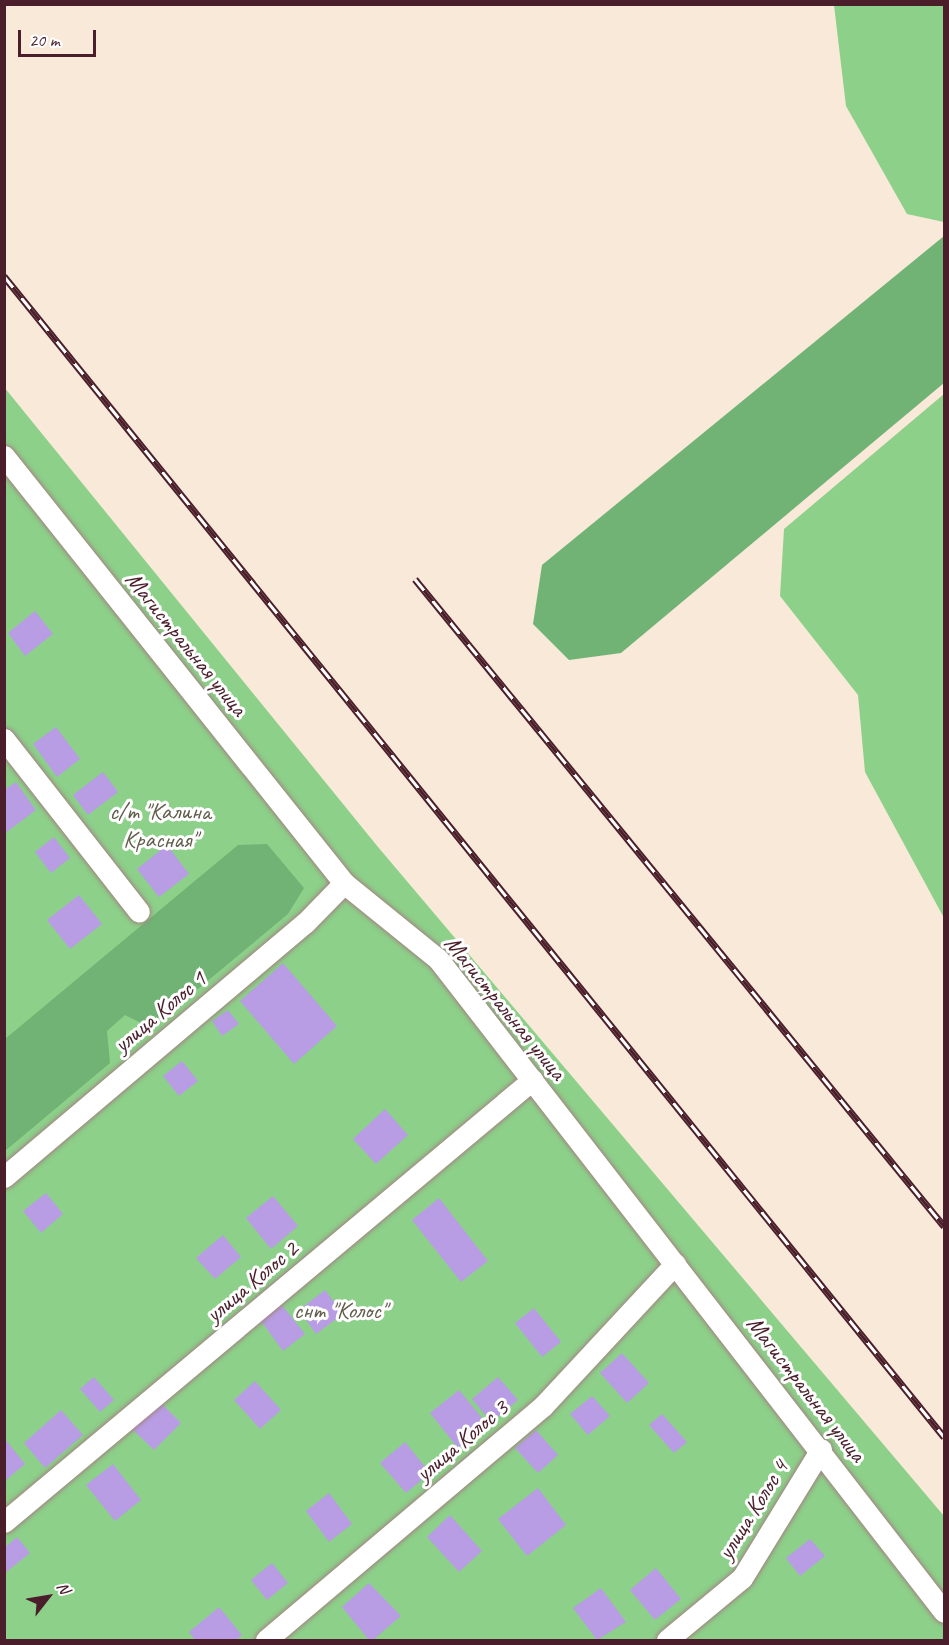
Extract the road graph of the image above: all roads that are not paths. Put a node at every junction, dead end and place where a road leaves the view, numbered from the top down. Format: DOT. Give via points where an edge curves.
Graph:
graph roads {
  1 [pos="4,456"];
  2 [pos="4,739"];
  3 [pos="344,883"];
  4 [pos="139,912"];
  5 [pos="532,1080"];
  6 [pos="4,1177"];
  7 [pos="675,1264"];
  8 [pos="821,1449"];
  9 [pos="4,1522"];
  10 [pos="945,1612"];
  11 [pos="266,1641"];
  12 [pos="667,1641"];
  1 -- 3 [label="street, Магистральная улица"];
  2 -- 4 [label="street"];
  3 -- 5 [label="street, Магистральная улица" via="438,958"];
  3 -- 6 [label="street, улица Колос 1" via="305,923"];
  5 -- 7 [label="street, Магистральная улица"];
  5 -- 9 [label="street, улица Колос 2"];
  7 -- 8 [label="street, Магистральная улица"];
  7 -- 11 [label="street, улица Колос 3" via="543,1406"];
  8 -- 10 [label="street, Магистральная улица"];
  8 -- 12 [label="street, улица Колос 4" via="741,1578"];
}
